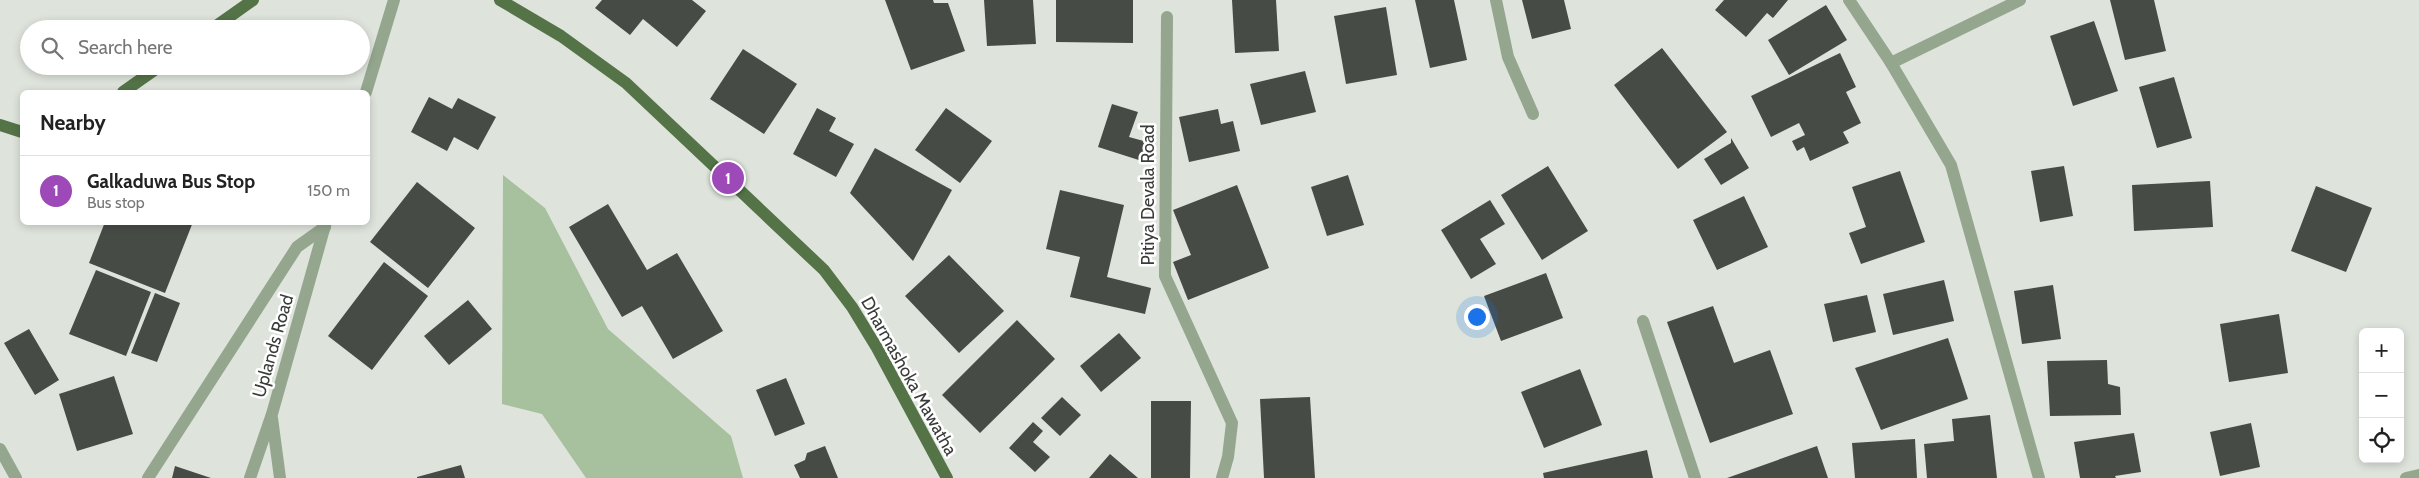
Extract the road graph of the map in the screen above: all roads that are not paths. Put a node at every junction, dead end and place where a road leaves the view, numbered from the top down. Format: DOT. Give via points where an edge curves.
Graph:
graph roads {
  1 [pos="253,0"];
  2 [pos="394,0"];
  3 [pos="500,0"];
  4 [pos="1496,0"];
  5 [pos="1849,0"];
  6 [pos="2020,0"];
  7 [pos="1167,18"];
  8 [pos="225,20"];
  9 [pos="1891,63"];
  10 [pos="147,75"];
  11 [pos="126,90"];
  12 [pos="367,90"];
  13 [pos="1533,114"];
  14 [pos="0,125"];
  15 [pos="20,131"];
  16 [pos="325,225"];
  17 [pos="1643,321"];
  18 [pos="272,414"];
  19 [pos="0,449"];
  20 [pos="2419,476"];
  21 [pos="16,478"];
  22 [pos="148,478"];
  23 [pos="250,478"];
  24 [pos="280,478"];
  25 [pos="947,478"];
  26 [pos="1222,478"];
  27 [pos="1695,478"];
  28 [pos="2039,478"];
  29 [pos="2406,478"];
  1 -- 8 [label="main road"];
  2 -- 12 [label="street"];
  3 -- 25 [label="main road, Dharmashoka Mawatha" via="560,36 626,83 824,270 877,348"];
  4 -- 13 [label="street" via="1508,57"];
  5 -- 9 [label="street"];
  6 -- 9 [label="street"];
  7 -- 26 [label="street, Pitiya Devala Road" via="1165,276 1232,423"];
  9 -- 28 [label="street" via="1951,165"];
  10 -- 11 [label="main road"];
  14 -- 15 [label="main road"];
  16 -- 18 [label="street, Uplands Road"];
  16 -- 22 [label="street" via="297,247"];
  17 -- 27 [label="street"];
  18 -- 23 [label="street, Uplands Road"];
  18 -- 24 [label="street"];
  19 -- 21 [label="street"];
  20 -- 29 [label="street"];
}
